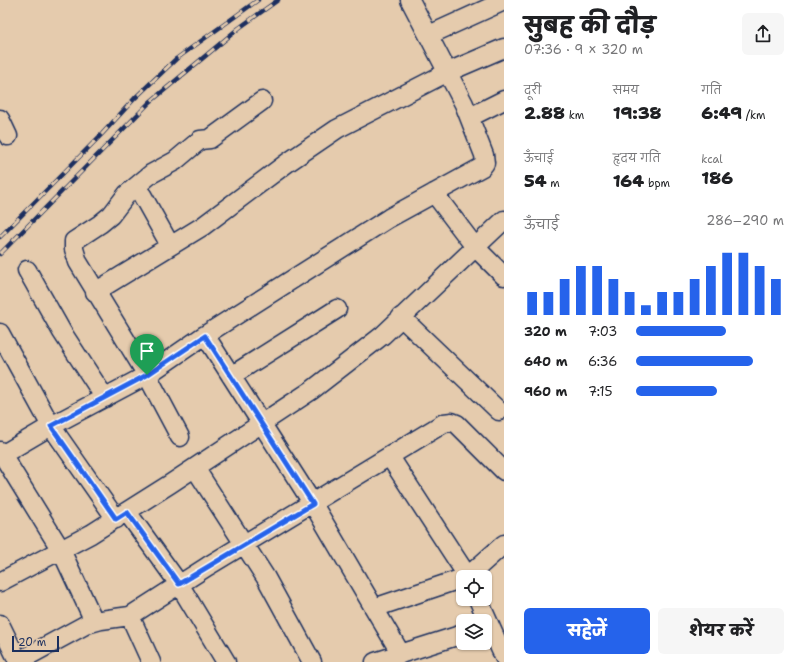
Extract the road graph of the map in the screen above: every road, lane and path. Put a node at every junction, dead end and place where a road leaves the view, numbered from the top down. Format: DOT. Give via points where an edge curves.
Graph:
graph roads {
  1 [pos="410,0"];
  2 [pos="504,1"];
  3 [pos="428,35"];
  4 [pos="504,48"];
  5 [pos="448,72"];
  6 [pos="504,100"];
  7 [pos="262,101"];
  8 [pos="470,117"];
  9 [pos="0,120"];
  10 [pos="8,136"];
  11 [pos="434,193"];
  12 [pos="142,195"];
  13 [pos="504,220"];
  14 [pos="170,245"];
  15 [pos="475,247"];
  16 [pos="27,270"];
  17 [pos="504,276"];
  18 [pos="95,292"];
  19 [pos="337,308"];
  20 [pos="401,317"];
  21 [pos="0,333"];
  22 [pos="205,336"];
  23 [pos="147,375"];
  24 [pos="231,376"];
  25 [pos="105,398"];
  26 [pos="498,411"];
  27 [pos="262,424"];
  28 [pos="51,426"];
  29 [pos="180,437"];
  30 [pos="1,454"];
  31 [pos="390,457"];
  32 [pos="195,468"];
  33 [pos="504,470"];
  34 [pos="313,504"];
  35 [pos="122,515"];
  36 [pos="244,544"];
  37 [pos="504,544"];
  38 [pos="61,550"];
  39 [pos="463,570"];
  40 [pos="476,570"];
  41 [pos="456,580"];
  42 [pos="0,582"];
  43 [pos="179,584"];
  44 [pos="374,608"];
  45 [pos="130,616"];
  46 [pos="94,621"];
  47 [pos="0,624"];
  48 [pos="492,635"];
  49 [pos="456,636"];
  50 [pos="402,654"];
  51 [pos="504,657"];
  52 [pos="18,662"];
  53 [pos="151,662"];
  54 [pos="226,662"];
  55 [pos="312,662"];
  56 [pos="374,662"];
  1 -- 3 [label="street"];
  2 -- 3 [label="street"];
  3 -- 5 [label="street"];
  4 -- 5 [label="street"];
  5 -- 8 [label="street"];
  5 -- 14 [label="street" via="337,129 287,163 226,210"];
  6 -- 8 [label="street"];
  7 -- 18 [label="street" via="210,139 200,140 175,161 151,174 127,194 111,215 74,240 78,262"];
  8 -- 11 [label="street" via="485,163"];
  9 -- 10 [label="street"];
  11 -- 15 [label="street"];
  11 -- 22 [label="street" via="390,218"];
  12 -- 14 [label="street"];
  13 -- 15 [label="street"];
  14 -- 18 [label="street"];
  15 -- 17 [label="street"];
  15 -- 20 [label="street"];
  16 -- 25 [label="street" via="62,332"];
  18 -- 23 [label="street"];
  19 -- 24 [label="street"];
  20 -- 26 [label="street"];
  20 -- 27 [label="street" via="340,369"];
  21 -- 28 [label="street"];
  22 -- 23 [label="street"];
  22 -- 24 [label="street"];
  23 -- 25 [label="street"];
  23 -- 29 [label="street"];
  24 -- 27 [label="street"];
  25 -- 28 [label="street"];
  27 -- 32 [label="street"];
  27 -- 34 [label="street"];
  28 -- 30 [label="street"];
  28 -- 35 [label="street"];
  30 -- 38 [label="street"];
  31 -- 33 [label="street" via="440,425 452,422"];
  31 -- 34 [label="street"];
  31 -- 39 [label="street"];
  32 -- 35 [label="street"];
  32 -- 36 [label="street"];
  34 -- 36 [label="street"];
  34 -- 44 [label="street"];
  35 -- 38 [label="street"];
  35 -- 43 [label="street"];
  36 -- 43 [label="street"];
  36 -- 55 [label="street"];
  37 -- 40 [label="street"];
  38 -- 42 [label="street"];
  38 -- 46 [label="street"];
  41 -- 44 [label="street"];
  43 -- 45 [label="street"];
  43 -- 54 [label="street"];
  44 -- 50 [label="street"];
  45 -- 46 [label="street"];
  45 -- 53 [label="street"];
  46 -- 52 [label="street"];
  47 -- 52 [label="street"];
  48 -- 51 [label="street"];
  49 -- 50 [label="street"];
  50 -- 56 [label="street"];
}
